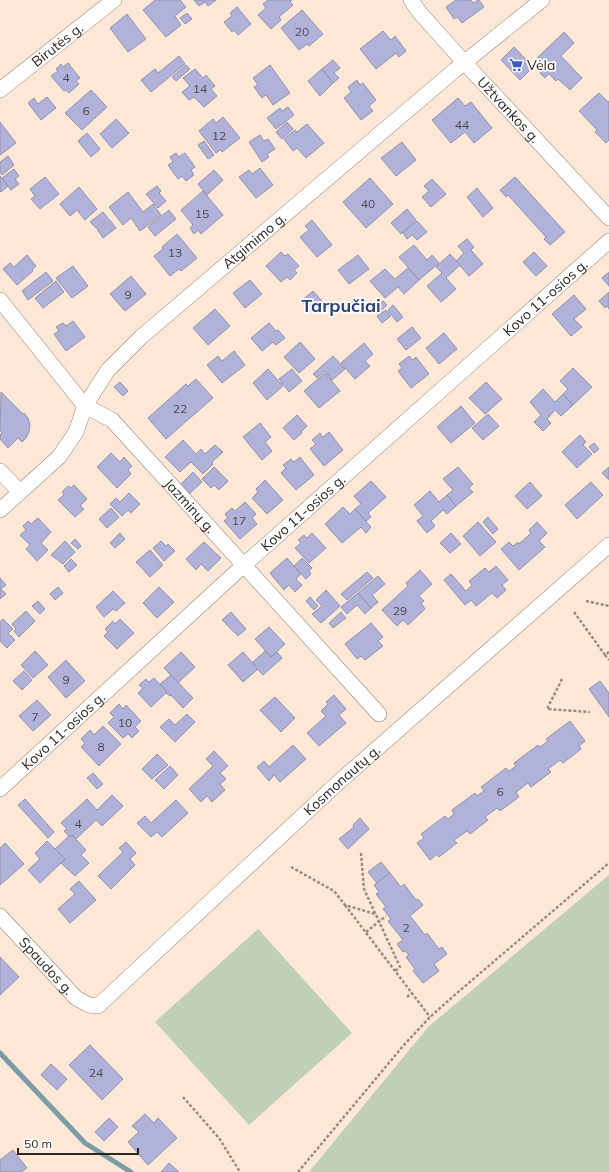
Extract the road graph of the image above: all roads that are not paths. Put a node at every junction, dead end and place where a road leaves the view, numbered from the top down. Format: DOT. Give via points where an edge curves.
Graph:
graph roads {
  1 [pos="114,0"];
  2 [pos="410,0"];
  3 [pos="542,0"];
  4 [pos="464,62"];
  5 [pos="0,90"];
  6 [pos="609,218"];
  7 [pos="609,241"];
  8 [pos="0,300"];
  9 [pos="85,406"];
  10 [pos="0,471"];
  11 [pos="20,492"];
  12 [pos="0,510"];
  13 [pos="609,545"];
  14 [pos="244,565"];
  15 [pos="379,714"];
  16 [pos="0,789"];
  17 [pos="0,916"];
  18 [pos="76,998"];
  1 -- 5 [label="street, Birutės g."];
  2 -- 4 [label="street, Užtvankos g."];
  3 -- 4 [label="street, Atgimimo g."];
  4 -- 6 [label="street, Užtvankos g."];
  4 -- 9 [label="street, Atgimimo g." via="141,337 108,370"];
  7 -- 14 [label="street, Kovo 11-osios g."];
  8 -- 9 [label="street, Jazminų g."];
  9 -- 11 [label="street, Atgimimo g." via="76,432 58,456"];
  9 -- 14 [label="street, Jazminų g." via="112,420"];
  10 -- 11 [label="street"];
  11 -- 12 [label="street, Atgimimo g."];
  13 -- 18 [label="street, Kosmonautų g." via="340,781 98,1006 89,1005"];
  14 -- 15 [label="street, Jazminų g."];
  14 -- 16 [label="street, Kovo 11-osios g."];
  17 -- 18 [label="street, Spaudos g."];
}
